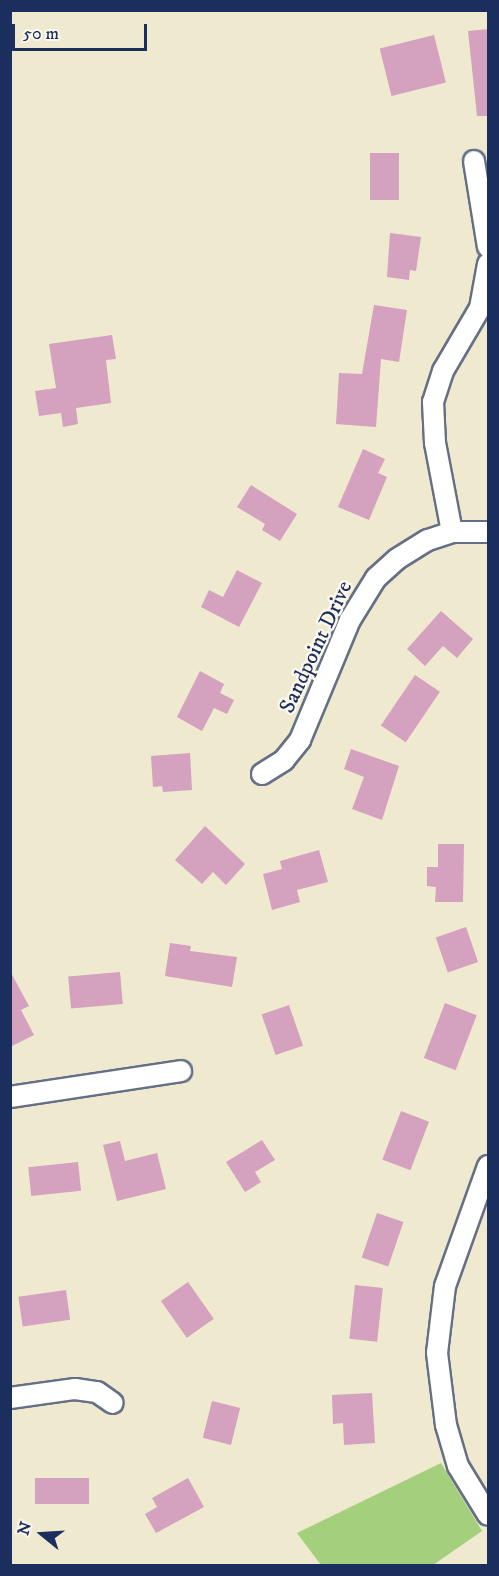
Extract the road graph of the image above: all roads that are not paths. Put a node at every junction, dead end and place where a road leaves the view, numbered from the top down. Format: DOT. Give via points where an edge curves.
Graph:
graph roads {
  1 [pos="474,161"];
  2 [pos="489,247"];
  3 [pos="489,264"];
  4 [pos="452,532"];
  5 [pos="489,532"];
  6 [pos="262,774"];
  7 [pos="181,1071"];
  8 [pos="10,1097"];
  9 [pos="489,1166"];
  10 [pos="10,1398"];
  11 [pos="113,1402"];
  12 [pos="489,1515"];
  1 -- 2 [label="street"];
  3 -- 4 [label="street" via="480,308 443,371 434,402 435,443"];
  4 -- 5 [label="street, Sandpoint Drive"];
  4 -- 6 [label="street, Sandpoint Drive" via="409,550 376,578 350,620 300,740 284,760"];
  7 -- 8 [label="street"];
  9 -- 12 [label="street" via="445,1286 437,1353 446,1425 459,1466"];
  10 -- 11 [label="street" via="75,1389 97,1392"];
}
